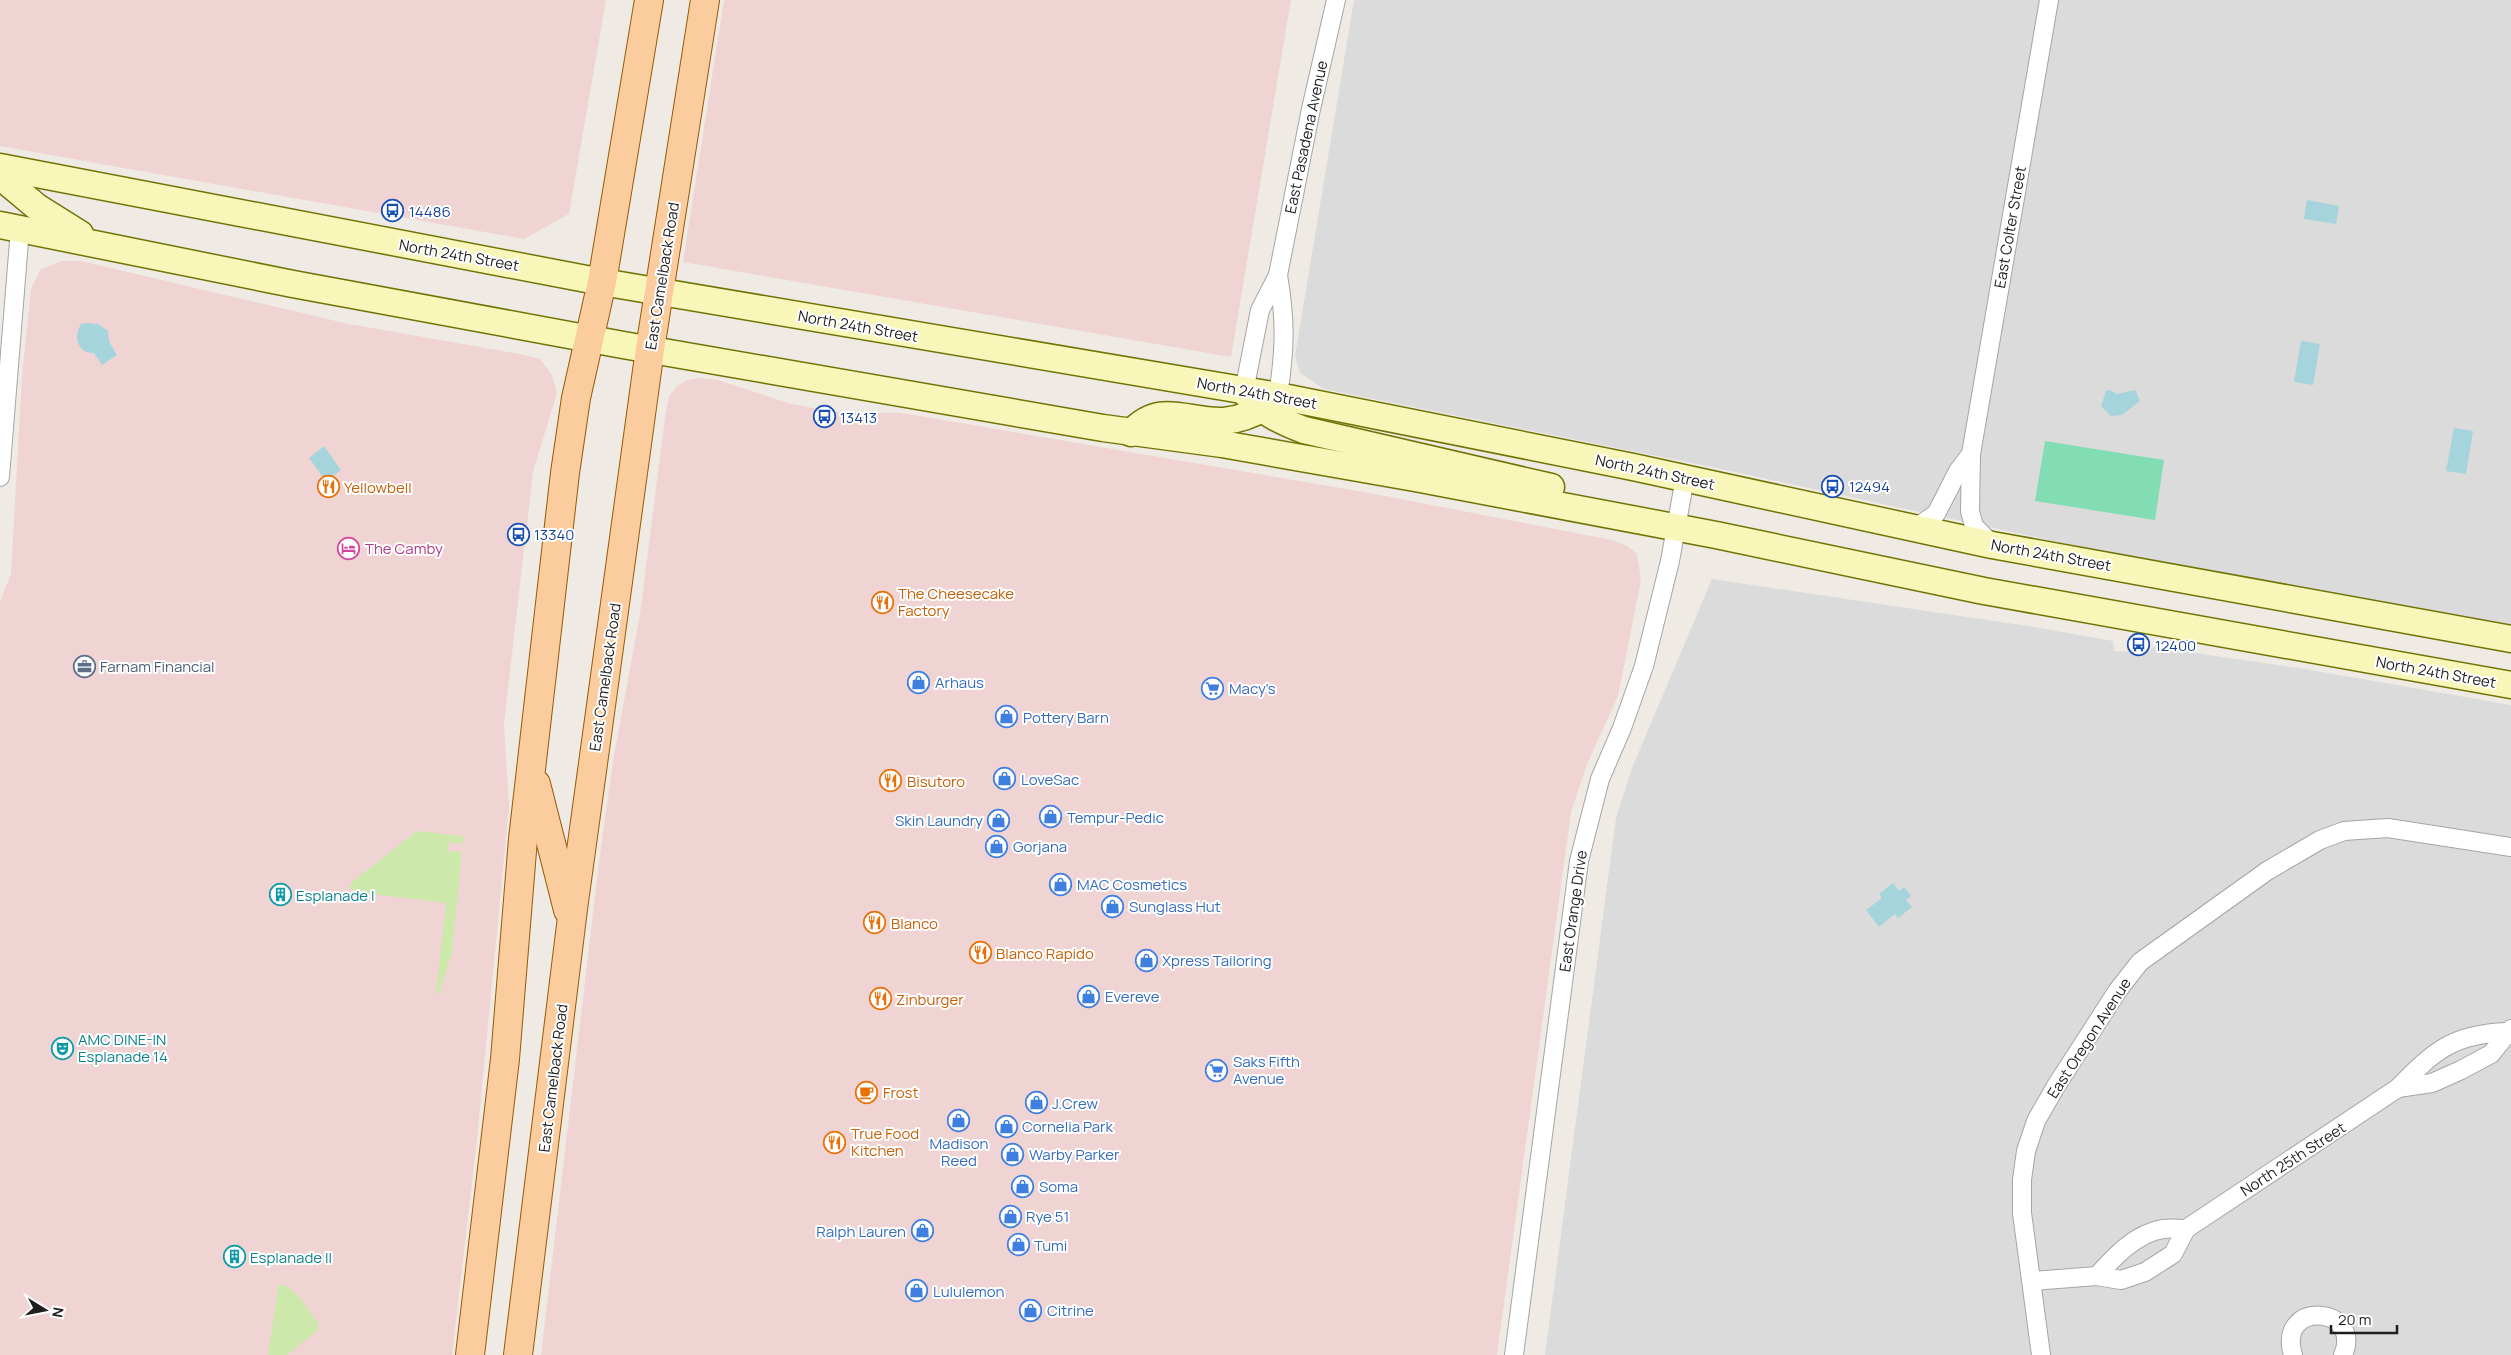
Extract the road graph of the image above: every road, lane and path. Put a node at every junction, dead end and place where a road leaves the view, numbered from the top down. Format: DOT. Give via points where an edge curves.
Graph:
graph roads {
  1 [pos="648,0"];
  2 [pos="705,0"];
  3 [pos="1336,0"];
  4 [pos="2049,0"];
  5 [pos="0,166"];
  6 [pos="0,176"];
  7 [pos="0,212"];
  8 [pos="10,227"];
  9 [pos="96,243"];
  10 [pos="1278,275"];
  11 [pos="602,282"];
  12 [pos="659,292"];
  13 [pos="590,338"];
  14 [pos="650,349"];
  15 [pos="1244,391"];
  16 [pos="1270,403"];
  17 [pos="1131,433"];
  18 [pos="1971,454"];
  19 [pos="0,477"];
  20 [pos="1685,478"];
  21 [pos="1676,527"];
  22 [pos="1915,528"];
  23 [pos="1992,545"];
  24 [pos="2511,639"];
  25 [pos="2511,686"];
  26 [pos="532,768"];
  27 [pos="2511,847"];
  28 [pos="571,922"];
  29 [pos="2509,1031"];
  30 [pos="2398,1088"];
  31 [pos="2186,1229"];
  32 [pos="2097,1276"];
  33 [pos="2032,1281"];
  34 [pos="470,1355"];
  35 [pos="518,1355"];
  36 [pos="1514,1355"];
  37 [pos="2041,1355"];
  38 [pos="2293,1355"];
  39 [pos="2343,1355"];
  1 -- 11 [label="main road"];
  2 -- 12 [label="main road, East Camelback Road"];
  3 -- 10 [label="street, East Pasadena Avenue" via="1310,109"];
  4 -- 18 [label="street, East Colter Street"];
  5 -- 11 [label="main road, North 24th Street"];
  6 -- 9 [label="main road" via="55,220"];
  7 -- 8 [label="main road"];
  8 -- 9 [label="main road, North 24th Street"];
  8 -- 19 [label="street"];
  9 -- 13 [label="main road, North 24th Street" via="293,284"];
  10 -- 15 [label="street, East Pasadena Avenue" via="1260,310"];
  10 -- 16 [label="street, East Pasadena Avenue" via="1285,316 1285,347"];
  11 -- 12 [label="main road, North 24th Street"];
  11 -- 13 [label="main road"];
  12 -- 14 [label="main road, East Camelback Road"];
  12 -- 15 [label="main road, North 24th Street"];
  13 -- 14 [label="main road, North 24th Street"];
  13 -- 26 [label="main road" via="576,398 565,473"];
  14 -- 17 [label="main road, North 24th Street"];
  14 -- 28 [label="main road, East Camelback Road"];
  15 -- 16 [label="main road"];
  16 -- 17 [label="main road" via="1246,416 1224,421 1162,414 1140,422"];
  16 -- 20 [label="main road, North 24th Street"];
  16 -- 21 [label="main road" via="1288,424 1323,435 1636,505"];
  17 -- 21 [label="main road, North 24th Street" via="1232,446"];
  18 -- 22 [label="street, East Colter Street" via="1958,471 1936,514"];
  18 -- 23 [label="street, East Colter Street" via="1969,499 1972,518 1974,526"];
  20 -- 21 [label="street, East Orange Drive"];
  20 -- 22 [label="main road, North 24th Street"];
  21 -- 25 [label="main road, North 24th Street" via="1984,591"];
  21 -- 36 [label="street, East Orange Drive" via="1644,666 1600,780 1579,861"];
  22 -- 23 [label="main road, North 24th Street"];
  23 -- 24 [label="main road, North 24th Street"];
  26 -- 28 [label="main road"];
  26 -- 34 [label="main road" via="512,952 505,1059"];
  27 -- 33 [label="street, East Oregon Avenue" via="2388,828 2344,832 2320,840 2251,882 2140,962 2118,990 2044,1107 2026,1151 2022,1213"];
  28 -- 35 [label="main road, East Camelback Road"];
  29 -- 30 [label="street, North 25th Street" via="2490,1054 2461,1070 2432,1083"];
  29 -- 30 [label="street, North 25th Street" via="2480,1033 2443,1047"];
  30 -- 31 [label="street, North 25th Street"];
  31 -- 32 [label="street" via="2162,1229 2129,1244"];
  31 -- 32 [label="street, North 25th Street" via="2172,1254 2145,1272 2121,1280"];
  32 -- 33 [label="street, North 25th Street"];
  33 -- 37 [label="street, East Oregon Avenue"];
  38 -- 39 [label="street" via="2290,1337 2294,1328 2300,1321 2318,1314 2336,1320 2342,1327 2346,1344"];
}
